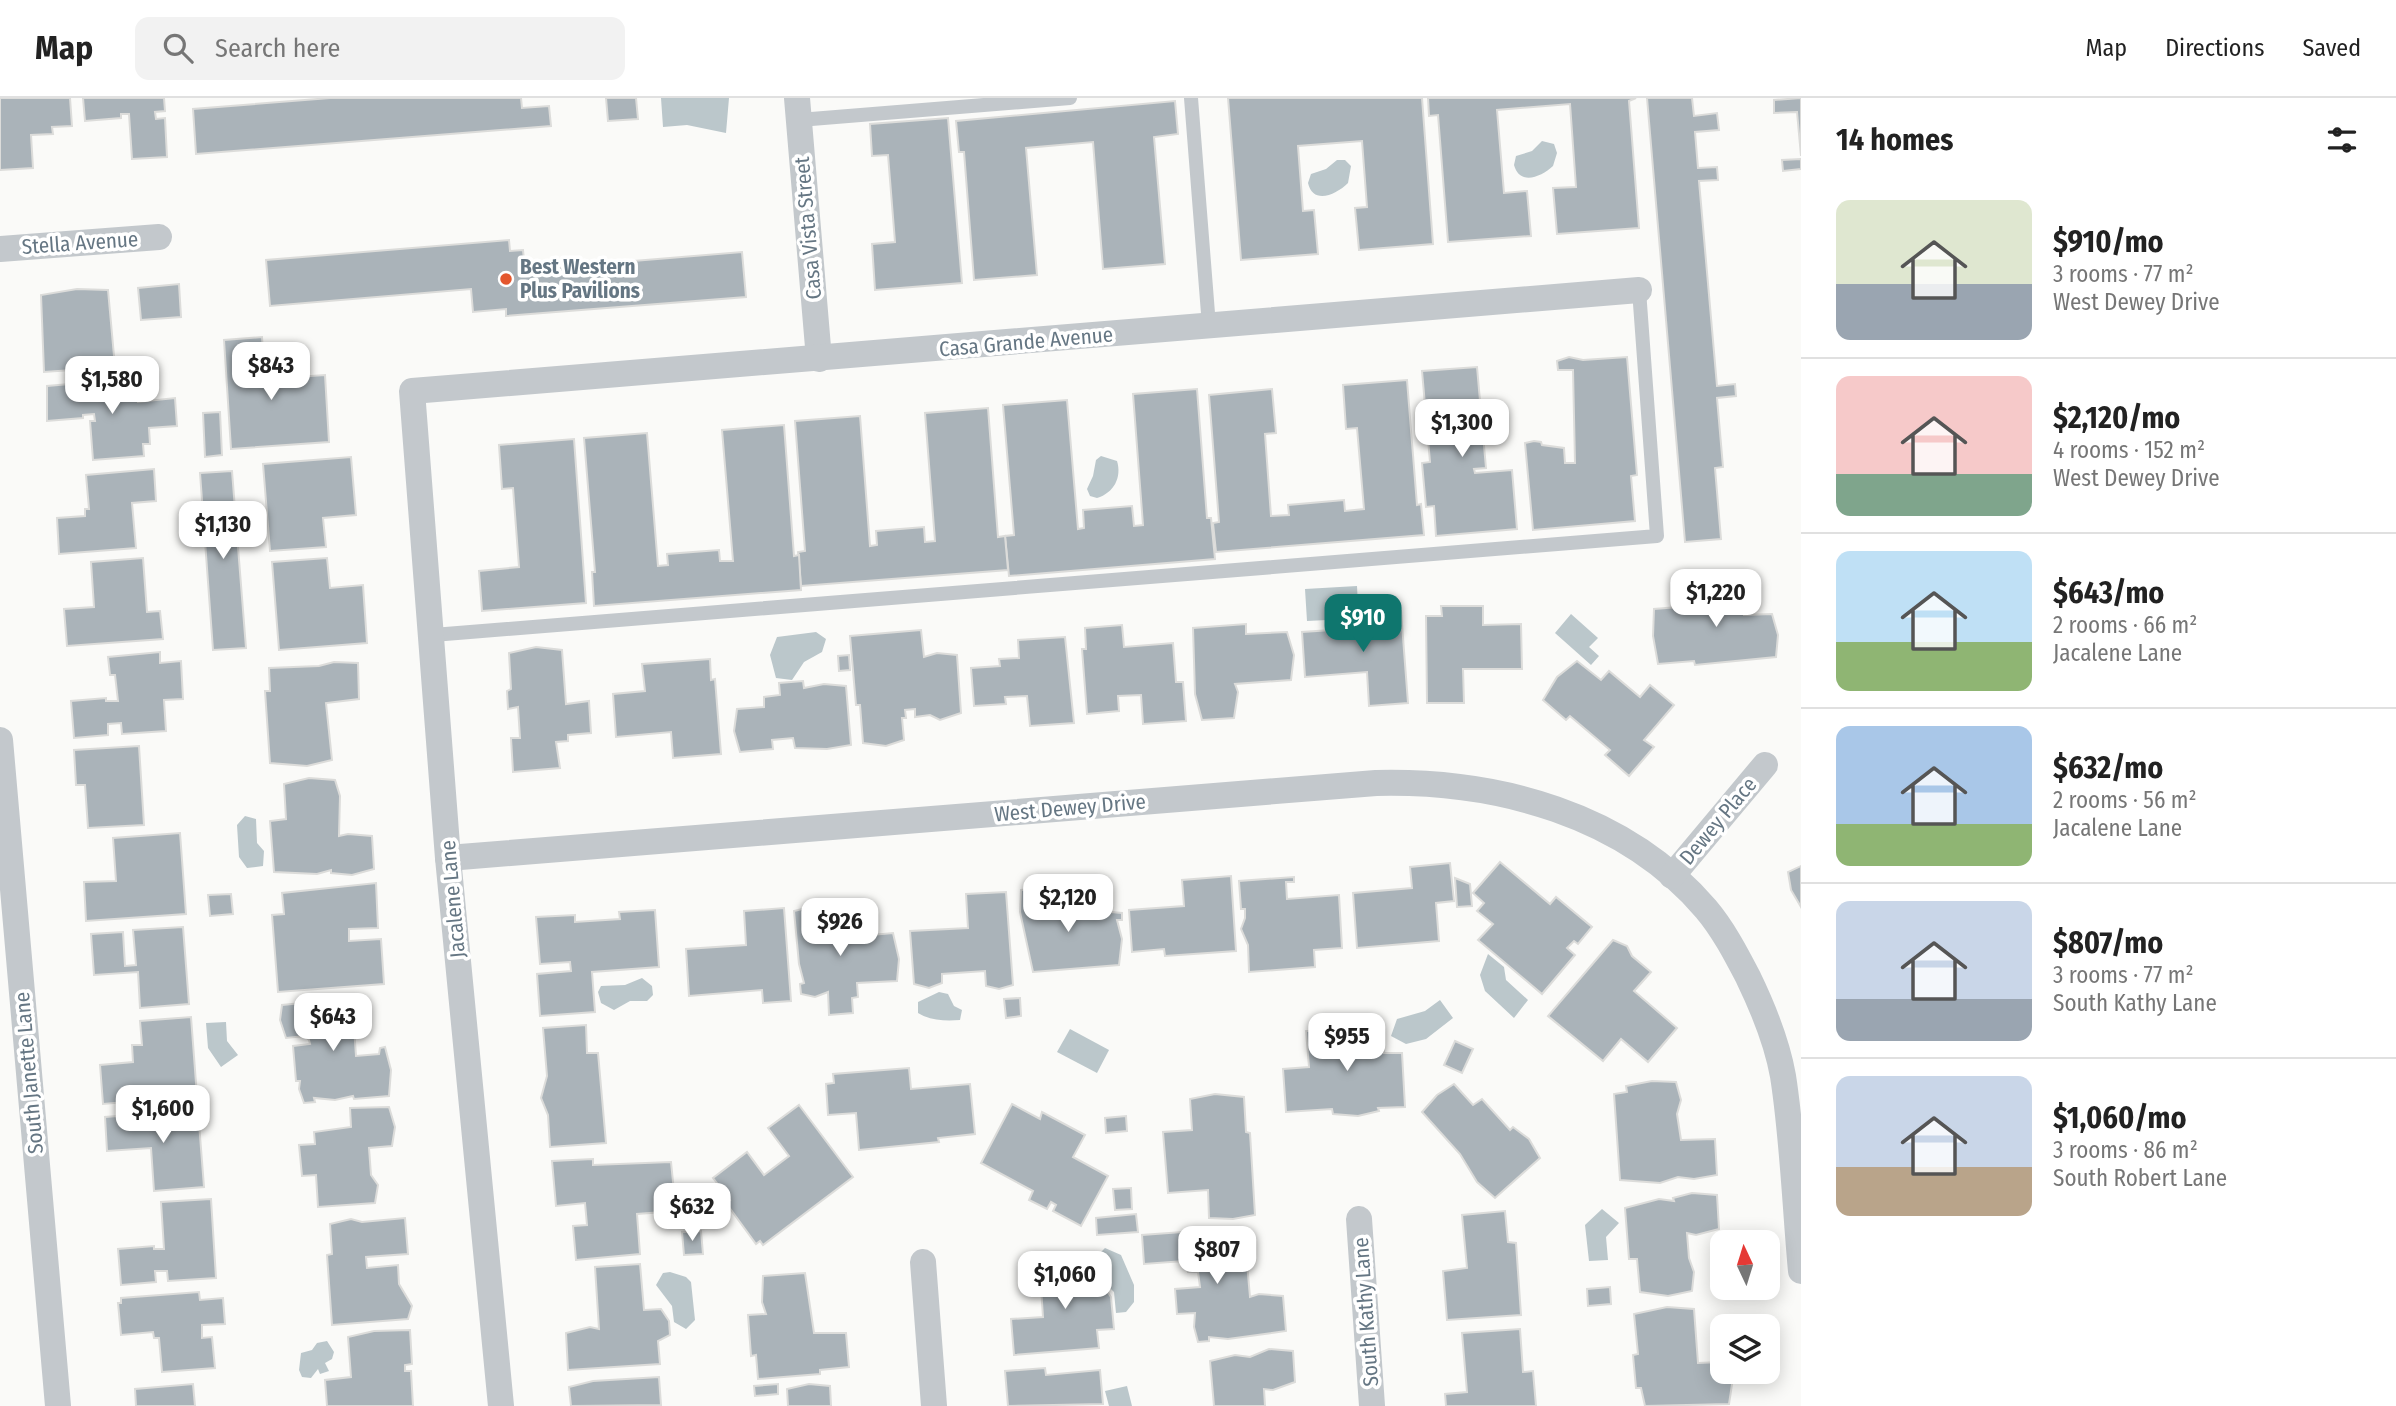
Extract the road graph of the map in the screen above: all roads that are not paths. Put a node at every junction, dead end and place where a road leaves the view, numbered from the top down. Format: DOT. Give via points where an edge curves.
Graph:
graph roads {
  1 [pos="1070,98"];
  2 [pos="1191,98"];
  3 [pos="798,109"];
  4 [pos="159,237"];
  5 [pos="0,249"];
  6 [pos="1639,290"];
  7 [pos="1209,326"];
  8 [pos="819,359"];
  9 [pos="412,391"];
  10 [pos="433,635"];
  11 [pos="0,740"];
  12 [pos="1765,765"];
  13 [pos="448,858"];
  14 [pos="1672,876"];
  15 [pos="1359,1219"];
  16 [pos="923,1262"];
  17 [pos="1801,1271"];
  18 [pos="58,1406"];
  19 [pos="501,1406"];
  20 [pos="934,1406"];
  21 [pos="1372,1406"];
  1 -- 3 [label="lane"];
  2 -- 7 [label="lane"];
  3 -- 8 [label="street, Casa Vista Street"];
  4 -- 5 [label="street, Stella Avenue"];
  6 -- 7 [label="street, Casa Grande Avenue"];
  6 -- 10 [label="lane" via="1657,536"];
  7 -- 8 [label="street, Casa Grande Avenue"];
  8 -- 9 [label="street, Casa Grande Avenue"];
  9 -- 10 [label="street, Jacalene Lane"];
  10 -- 13 [label="street, Jacalene Lane"];
  11 -- 18 [label="street, South Janette Lane"];
  12 -- 14 [label="street, Dewey Place"];
  13 -- 14 [label="street, West Dewey Drive" via="1423,782 1472,786 1555,808 1627,844"];
  13 -- 19 [label="street, Jacalene Lane"];
  14 -- 17 [label="street, West Dewey Drive" via="1707,910 1735,953 1771,1030 1783,1075"];
  15 -- 21 [label="street, South Kathy Lane"];
  16 -- 20 [label="street"];
}
